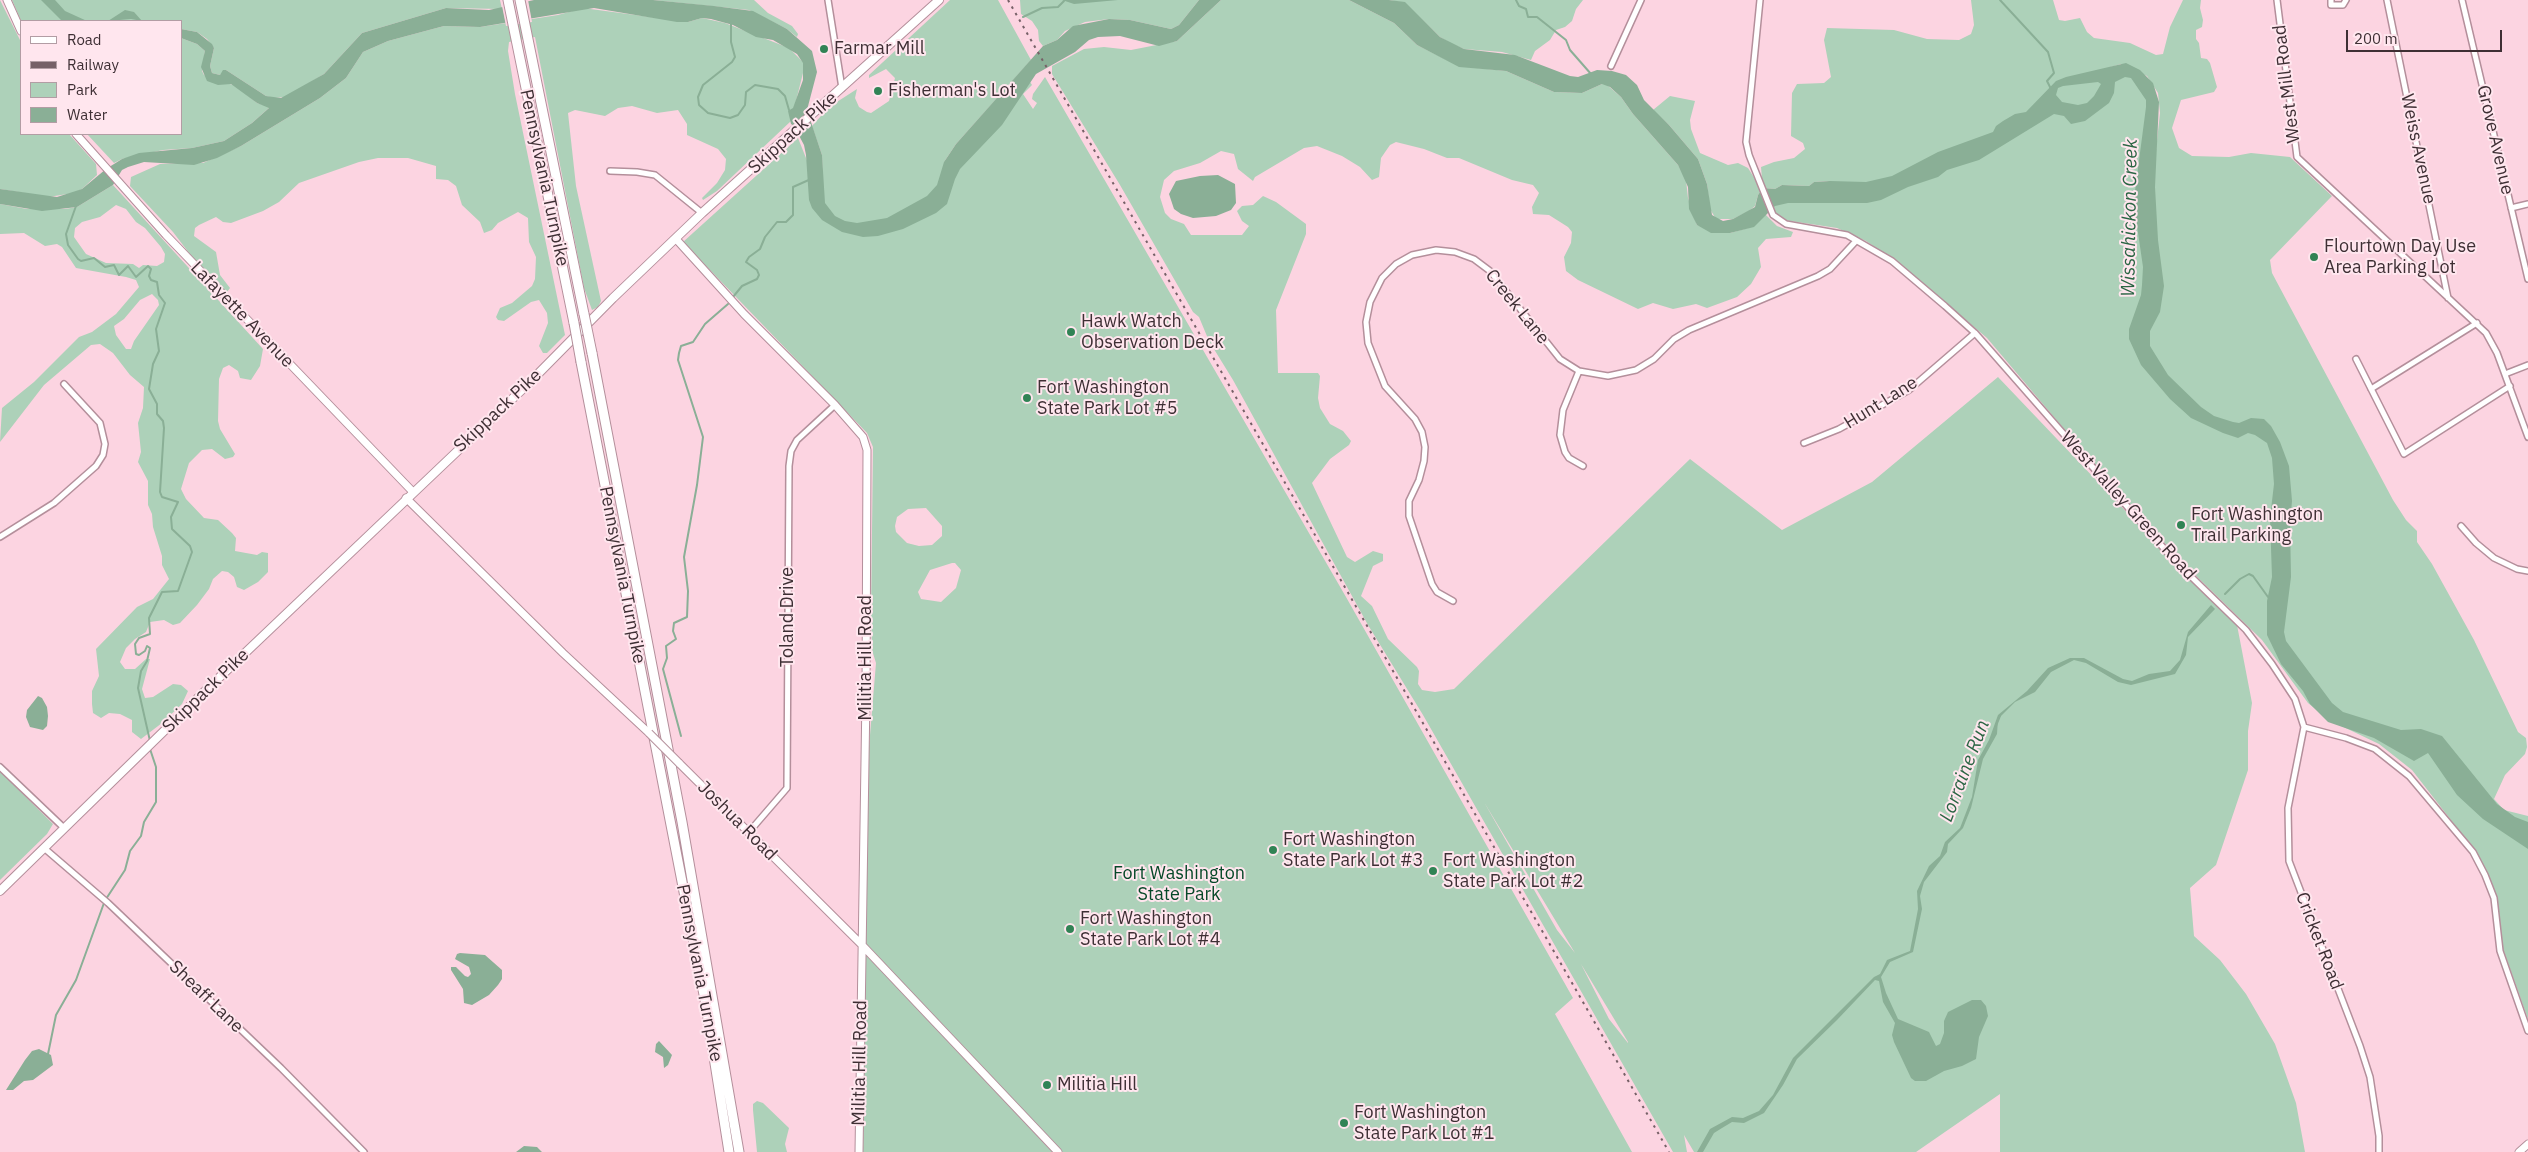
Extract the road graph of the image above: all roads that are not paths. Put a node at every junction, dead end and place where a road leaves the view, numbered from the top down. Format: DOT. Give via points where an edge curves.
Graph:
graph roads {
  1 [pos="7,0"];
  2 [pos="508,0"];
  3 [pos="520,0"];
  4 [pos="828,0"];
  5 [pos="938,0"];
  6 [pos="1641,0"];
  7 [pos="1760,0"];
  8 [pos="2277,0"];
  9 [pos="2331,0"];
  10 [pos="2346,0"];
  11 [pos="2387,0"];
  12 [pos="2462,0"];
  13 [pos="20,29"];
  14 [pos="1612,66"];
  15 [pos="842,88"];
  16 [pos="77,135"];
  17 [pos="610,171"];
  18 [pos="2528,204"];
  19 [pos="2511,208"];
  20 [pos="702,214"];
  21 [pos="676,239"];
  22 [pos="1856,241"];
  23 [pos="2528,279"];
  24 [pos="2448,298"];
  25 [pos="2477,323"];
  26 [pos="1975,333"];
  27 [pos="2356,359"];
  28 [pos="2528,365"];
  29 [pos="1580,371"];
  30 [pos="2505,374"];
  31 [pos="64,384"];
  32 [pos="2510,386"];
  33 [pos="2371,389"];
  34 [pos="835,405"];
  35 [pos="2528,437"];
  36 [pos="1804,443"];
  37 [pos="1583,466"];
  38 [pos="412,492"];
  39 [pos="406,498"];
  40 [pos="2461,526"];
  41 [pos="0,537"];
  42 [pos="2528,571"];
  43 [pos="1453,600"];
  44 [pos="2304,727"];
  45 [pos="0,768"];
  46 [pos="64,828"];
  47 [pos="749,832"];
  48 [pos="44,848"];
  49 [pos="0,891"];
  50 [pos="862,945"];
  51 [pos="2528,1031"];
  52 [pos="2528,1144"];
  53 [pos="364,1152"];
  54 [pos="728,1152"];
  55 [pos="739,1152"];
  56 [pos="859,1152"];
  57 [pos="1058,1152"];
  58 [pos="2379,1152"];
  59 [pos="2519,1152"];
  1 -- 13 [label="main road"];
  2 -- 54 [label="highway, Pennsylvania Turnpike, bridge" via="703,990"];
  3 -- 55 [label="highway, Pennsylvania Turnpike, bridge" via="592,352 682,822"];
  4 -- 15 [label="street"];
  5 -- 15 [label="main road, Skippack Pike"];
  6 -- 14 [label="street"];
  7 -- 22 [label="street, West Valley Green Road" via="1746,142 1770,211 1786,224 1847,235"];
  8 -- 24 [label="street, West Mill Road" via="2296,157"];
  9 -- 10 [label="street" via="2331,5 2342,5"];
  11 -- 24 [label="street, Weiss Avenue"];
  12 -- 19 [label="street, Grove Avenue"];
  15 -- 20 [label="main road, Skippack Pike"];
  16 -- 38 [label="main road, Lafayette Avenue" via="166,235"];
  17 -- 20 [label="street" via="655,175"];
  18 -- 19 [label="street"];
  19 -- 23 [label="street, Grove Avenue"];
  20 -- 21 [label="main road, Skippack Pike"];
  21 -- 34 [label="main road, Militia Hill Road" via="744,314"];
  21 -- 38 [label="main road, Skippack Pike"];
  22 -- 26 [label="street, West Valley Green Road" via="1892,262"];
  22 -- 29 [label="street, Creek Lane" via="1830,269 1683,333 1636,370 1608,376"];
  24 -- 25 [label="street, West Mill Road"];
  25 -- 30 [label="street, West Mill Road" via="2494,344"];
  25 -- 33 [label="street"];
  26 -- 36 [label="street, Hunt Lane" via="1909,390 1839,429"];
  26 -- 44 [label="street, West Valley Green Road" via="2175,561 2246,630 2295,700"];
  27 -- 33 [label="street"];
  28 -- 30 [label="street"];
  29 -- 37 [label="street" via="1563,410 1560,435 1569,458"];
  29 -- 43 [label="street, Creek Lane" via="1554,353 1490,270 1464,255 1436,250 1412,255 1396,264 1375,289 1366,321 1368,344 1384,386 1418,424 1424,440 1423,467 1412,494 1408,516 1432,584 1437,592"];
  30 -- 32 [label="street, West Mill Road"];
  31 -- 41 [label="street" via="100,423 106,444 103,455 96,466 46,510"];
  32 -- 33 [label="street" via="2404,454"];
  32 -- 35 [label="street, West Mill Road"];
  34 -- 47 [label="street, Toland Drive" via="798,440 792,451 789,466 787,788"];
  34 -- 50 [label="main road, Militia Hill Road" via="863,437 867,450"];
  38 -- 39 [label="main road, Skippack Pike"];
  39 -- 46 [label="main road, Skippack Pike"];
  39 -- 47 [label="main road, Joshua Road, bridge"];
  40 -- 42 [label="street" via="2494,558"];
  44 -- 51 [label="street" via="2374,749 2409,776 2473,852 2494,898 2500,951"];
  44 -- 58 [label="street, Cricket Road" via="2288,808 2289,861 2367,1068 2376,1110"];
  45 -- 46 [label="street"];
  46 -- 48 [label="main road, Skippack Pike"];
  47 -- 50 [label="main road, Joshua Road"];
  48 -- 49 [label="main road, Skippack Pike"];
  48 -- 53 [label="street, Sheaff Lane" via="103,898"];
  50 -- 56 [label="main road, Militia Hill Road"];
  50 -- 57 [label="main road, Joshua Road"];
  52 -- 59 [label="main road"];
}
